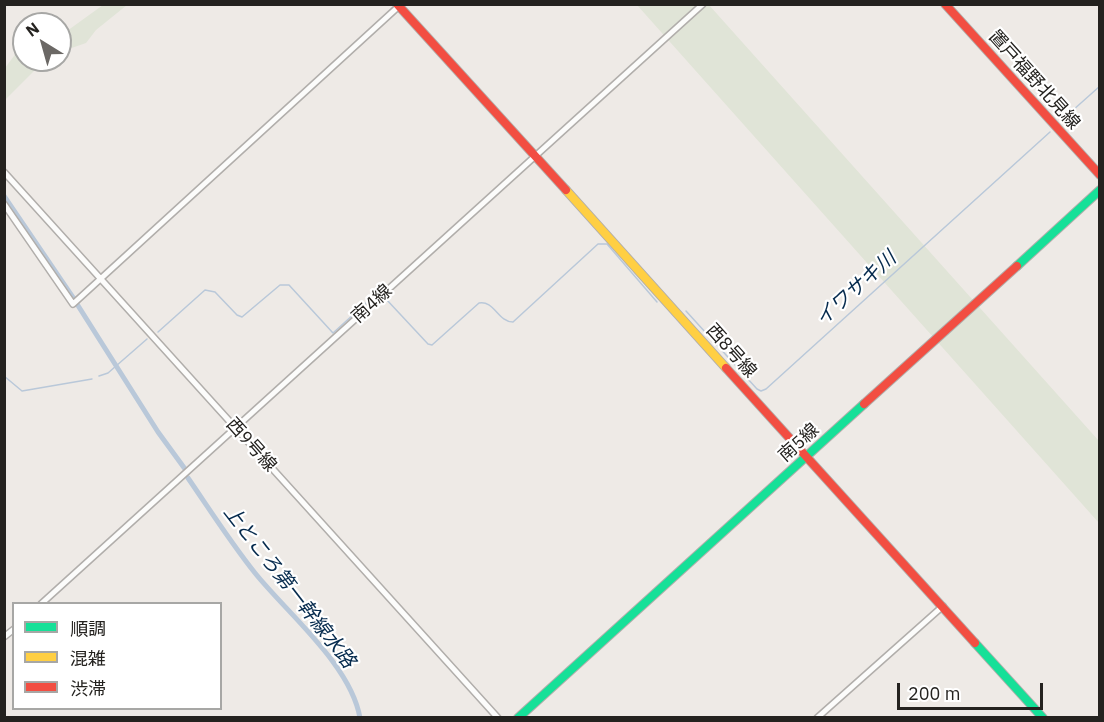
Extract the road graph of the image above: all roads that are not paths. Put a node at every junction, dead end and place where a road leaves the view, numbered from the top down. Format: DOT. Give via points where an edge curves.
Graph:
graph roads {
  1 [pos="703,4"];
  2 [pos="945,4"];
  3 [pos="398,5"];
  4 [pos="535,157"];
  5 [pos="4,172"];
  6 [pos="1100,175"];
  7 [pos="1100,190"];
  8 [pos="4,204"];
  9 [pos="100,278"];
  10 [pos="235,427"];
  11 [pos="806,456"];
  12 [pos="42,602"];
  13 [pos="943,606"];
  14 [pos="498,717"];
  15 [pos="518,717"];
  16 [pos="817,717"];
  17 [pos="1043,717"];
  1 -- 4 [label="street, 南4線"];
  2 -- 6 [label="street, 置戸福野北見線"];
  3 -- 4 [label="street, 西8号線"];
  3 -- 9 [label="street"];
  4 -- 10 [label="street, 南4線"];
  4 -- 11 [label="street, 西8号線"];
  5 -- 9 [label="street, 西9号線"];
  7 -- 11 [label="street, 南5線"];
  8 -- 9 [label="street" via="73,304"];
  9 -- 10 [label="street, 西9号線"];
  10 -- 12 [label="street, 南4線"];
  10 -- 14 [label="street, 西9号線"];
  11 -- 13 [label="street, 西8号線"];
  11 -- 15 [label="street, 南5線"];
  13 -- 16 [label="street"];
  13 -- 17 [label="street, 西8号線"];
}
